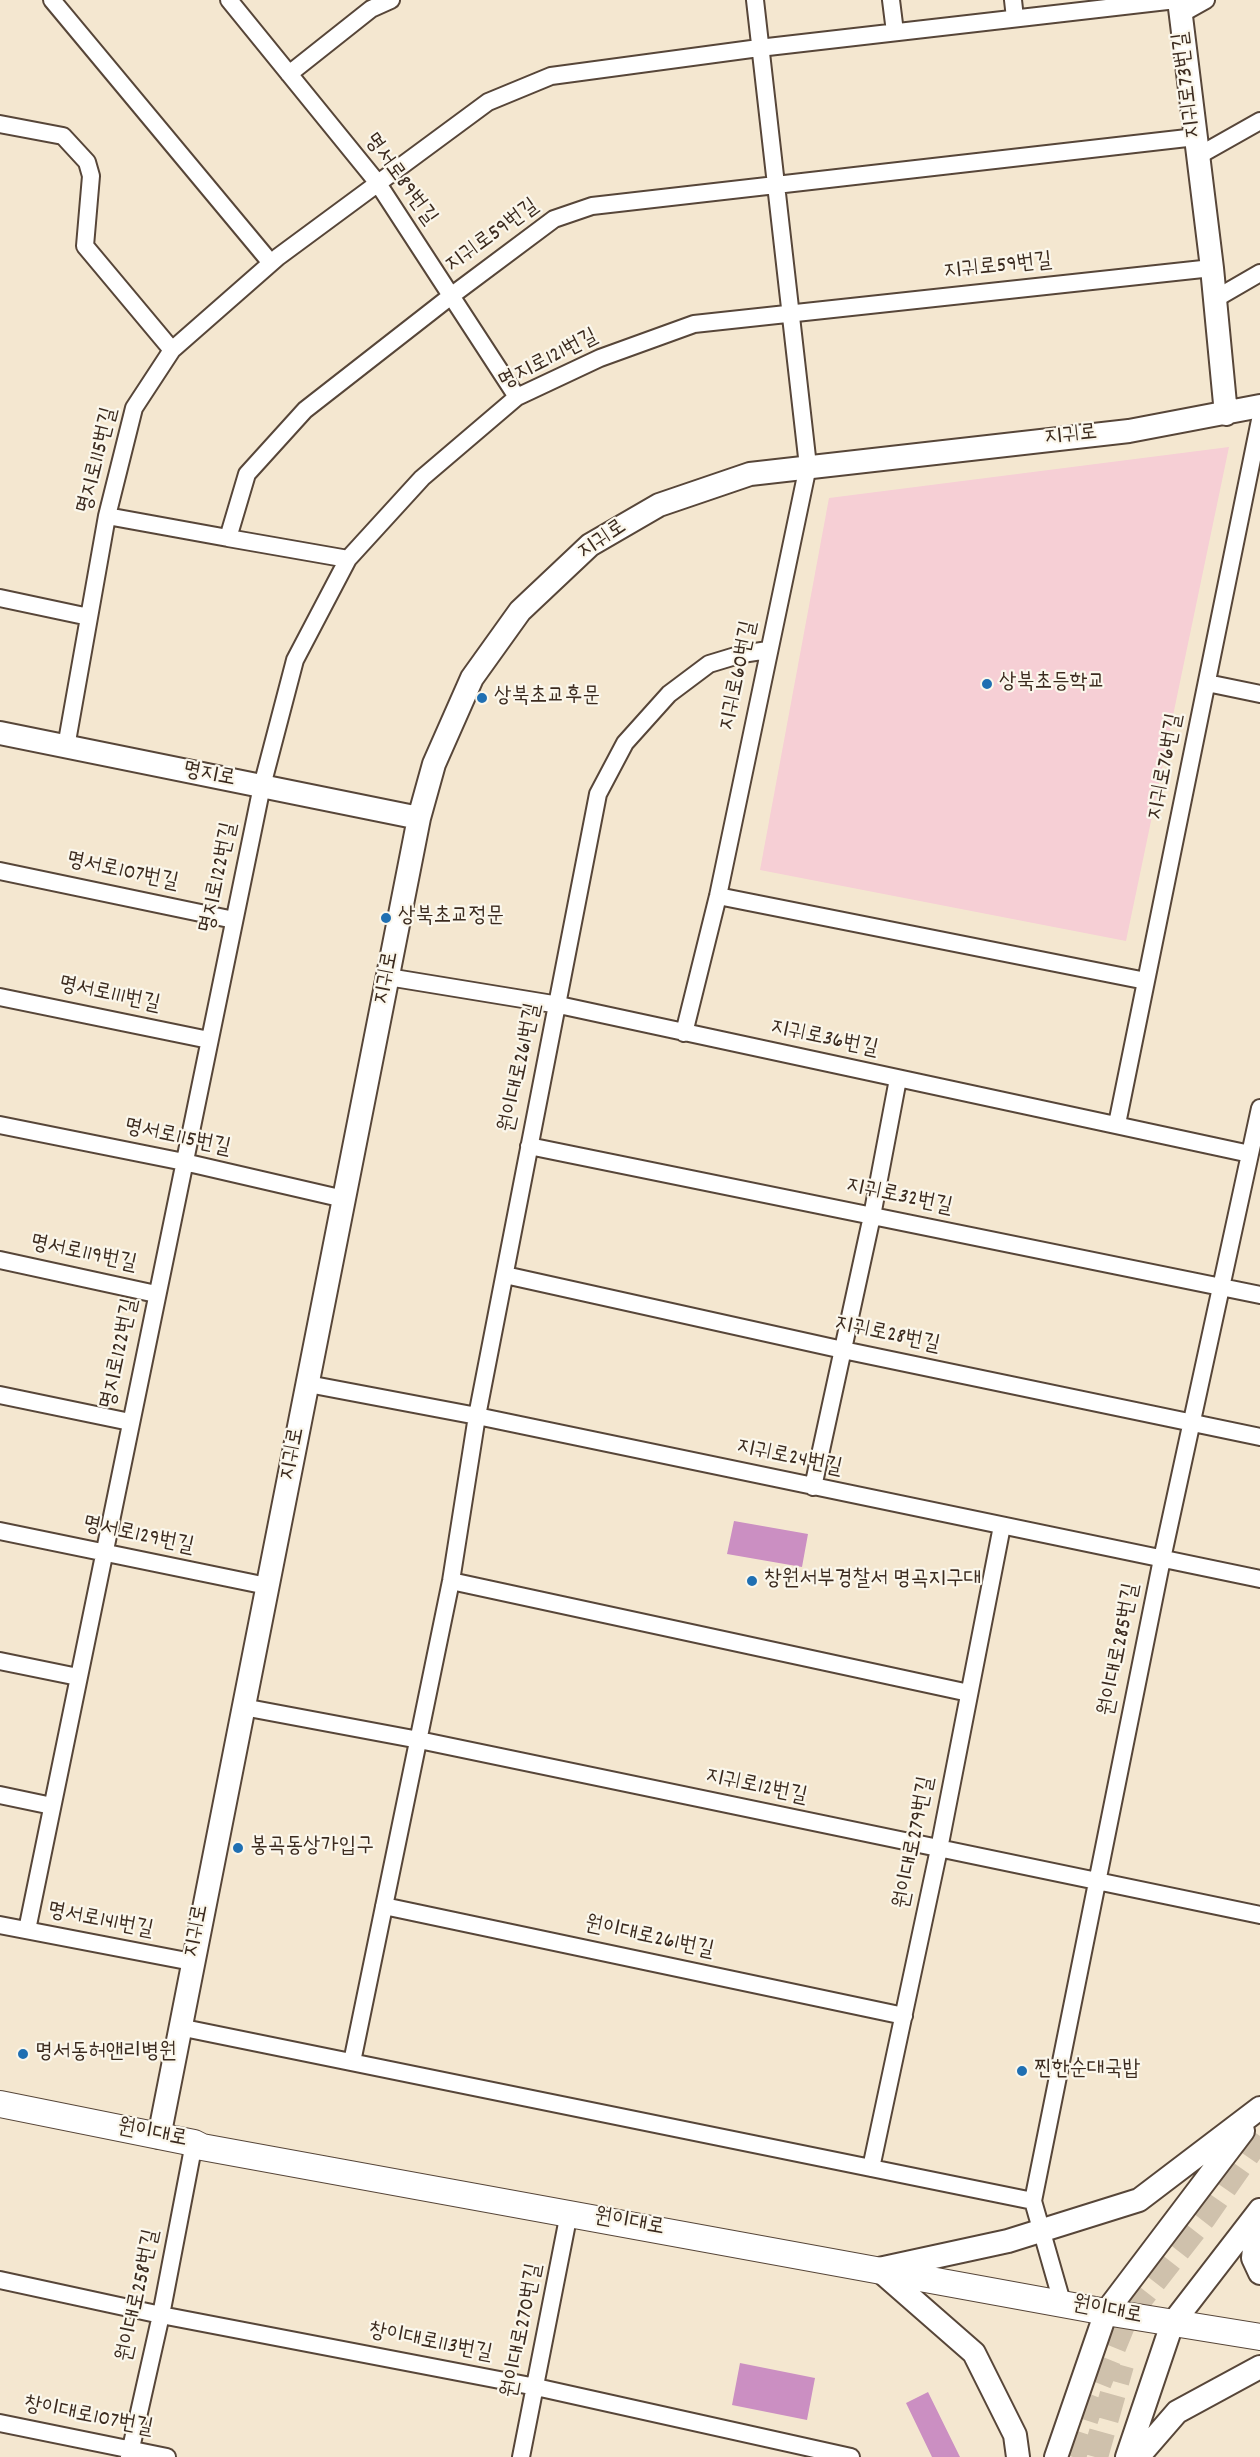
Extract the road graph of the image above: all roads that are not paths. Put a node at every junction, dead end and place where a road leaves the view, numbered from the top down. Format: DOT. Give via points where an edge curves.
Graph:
graph roads {
  1 [pos="51,0"];
  2 [pos="229,0"];
  3 [pos="391,0"];
  4 [pos="755,0"];
  5 [pos="891,0"];
  6 [pos="1013,0"];
  7 [pos="1206,0"];
  8 [pos="1179,5"];
  9 [pos="1015,18"];
  10 [pos="895,32"];
  11 [pos="759,48"];
  12 [pos="289,74"];
  13 [pos="1260,121"];
  14 [pos="0,124"];
  15 [pos="1197,147"];
  16 [pos="377,182"];
  17 [pos="775,183"];
  18 [pos="272,263"];
  19 [pos="1212,268"];
  20 [pos="1260,273"];
  21 [pos="450,296"];
  22 [pos="1215,299"];
  23 [pos="789,315"];
  24 [pos="172,350"];
  25 [pos="517,397"];
  26 [pos="1260,406"];
  27 [pos="1226,414"];
  28 [pos="1260,420"];
  29 [pos="808,466"];
  30 [pos="107,516"];
  31 [pos="228,538"];
  32 [pos="348,559"];
  33 [pos="0,597"];
  34 [pos="89,617"];
  35 [pos="768,650"];
  36 [pos="1207,683"];
  37 [pos="1260,694"];
  38 [pos="0,733"];
  39 [pos="66,747"];
  40 [pos="262,786"];
  41 [pos="419,818"];
  42 [pos="0,871"];
  43 [pos="718,896"];
  44 [pos="234,920"];
  45 [pos="388,976"];
  46 [pos="1146,981"];
  47 [pos="0,997"];
  48 [pos="559,1005"];
  49 [pos="684,1033"];
  50 [pos="209,1040"];
  51 [pos="898,1079"];
  52 [pos="1260,1108"];
  53 [pos="1118,1124"];
  54 [pos="0,1125"];
  55 [pos="528,1146"];
  56 [pos="1250,1154"];
  57 [pos="184,1162"];
  58 [pos="344,1199"];
  59 [pos="872,1216"];
  60 [pos="0,1260"];
  61 [pos="505,1275"];
  62 [pos="1221,1288"];
  63 [pos="156,1294"];
  64 [pos="1260,1295"];
  65 [pos="843,1350"];
  66 [pos="308,1384"];
  67 [pos="0,1395"];
  68 [pos="477,1416"];
  69 [pos="130,1422"];
  70 [pos="1192,1423"];
  71 [pos="1260,1437"];
  72 [pos="813,1487"];
  73 [pos="1002,1526"];
  74 [pos="0,1531"];
  75 [pos="106,1553"];
  76 [pos="1162,1559"];
  77 [pos="1260,1579"];
  78 [pos="451,1581"];
  79 [pos="267,1586"];
  80 [pos="0,1661"];
  81 [pos="78,1677"];
  82 [pos="969,1694"];
  83 [pos="243,1707"];
  84 [pos="419,1740"];
  85 [pos="0,1795"];
  86 [pos="52,1806"];
  87 [pos="939,1849"];
  88 [pos="1098,1883"];
  89 [pos="384,1906"];
  90 [pos="1260,1915"];
  91 [pos="0,1925"];
  92 [pos="27,1930"];
  93 [pos="192,1962"];
  94 [pos="904,2016"];
  95 [pos="179,2027"];
  96 [pos="352,2062"];
  97 [pos="0,2104"];
  98 [pos="1260,2108"];
  99 [pos="159,2137"];
  100 [pos="194,2143"];
  101 [pos="871,2168"];
  102 [pos="1033,2201"];
  103 [pos="1259,2211"];
  104 [pos="569,2213"];
  105 [pos="1042,2230"];
  106 [pos="878,2269"];
  107 [pos="1260,2273"];
  108 [pos="0,2280"];
  109 [pos="1062,2302"];
  110 [pos="1106,2312"];
  111 [pos="161,2315"];
  112 [pos="1172,2324"];
  113 [pos="1260,2337"];
  114 [pos="1260,2367"];
  115 [pos="536,2387"];
  116 [pos="0,2423"];
  117 [pos="129,2453"];
  118 [pos="167,2457"];
  119 [pos="521,2457"];
  120 [pos="851,2457"];
  121 [pos="1018,2457"];
  122 [pos="1056,2457"];
  123 [pos="1127,2457"];
  124 [pos="1138,2457"];
  1 -- 18 [label="street"];
  2 -- 12 [label="street, 명서로89번길"];
  3 -- 12 [label="street" via="371,9"];
  4 -- 11 [label="street"];
  5 -- 10 [label="street"];
  6 -- 9 [label="street"];
  7 -- 8 [label="street, 지귀로73번길"];
  8 -- 9 [label="street"];
  8 -- 15 [label="street, 지귀로73번길"];
  9 -- 10 [label="street"];
  10 -- 11 [label="street"];
  11 -- 16 [label="street" via="551,76 488,102"];
  11 -- 17 [label="street"];
  12 -- 16 [label="street, 명서로89번길"];
  13 -- 15 [label="street, 지귀로73번길"];
  14 -- 24 [label="street" via="63,136 87,162 91,176 85,246"];
  15 -- 17 [label="street, 지귀로59번길"];
  15 -- 19 [label="street, 지귀로73번길"];
  16 -- 18 [label="street, 명지로115번길"];
  16 -- 21 [label="street, 명서로89번길"];
  17 -- 21 [label="street, 지귀로59번길" via="592,206 554,219"];
  17 -- 23 [label="street"];
  18 -- 24 [label="street, 명지로115번길"];
  19 -- 22 [label="street, 지귀로73번길"];
  19 -- 23 [label="street, 지귀로59번길"];
  20 -- 22 [label="street"];
  21 -- 25 [label="street, 명서로89번길"];
  21 -- 31 [label="street" via="305,410 247,474"];
  22 -- 27 [label="street, 지귀로73번길"];
  23 -- 25 [label="street, 명지로121번길" via="694,324 600,358"];
  23 -- 29 [label="street"];
  24 -- 30 [label="street, 명지로115번길" via="134,408"];
  25 -- 32 [label="street, 명지로121번길" via="423,478"];
  26 -- 27 [label="street, 지귀로"];
  27 -- 29 [label="street, 지귀로" via="1129,431"];
  28 -- 36 [label="street, 지귀로76번길"];
  29 -- 35 [label="street, 지귀로60번길"];
  29 -- 41 [label="street, 지귀로" via="750,474 659,505 590,545 520,611 472,678 434,764"];
  30 -- 31 [label="street"];
  30 -- 34 [label="street, 명지로115번길"];
  31 -- 32 [label="street"];
  32 -- 40 [label="street, 명지로121번길" via="295,660"];
  33 -- 34 [label="street"];
  34 -- 39 [label="street, 명지로115번길"];
  35 -- 43 [label="street, 지귀로60번길"];
  35 -- 48 [label="street, 원이대로261번길" via="709,664 669,694 625,743 598,794"];
  36 -- 37 [label="street"];
  36 -- 46 [label="street, 지귀로76번길"];
  38 -- 39 [label="street, 명지로"];
  39 -- 40 [label="street, 명지로"];
  40 -- 41 [label="street, 명지로"];
  40 -- 44 [label="street, 명지로122번길"];
  41 -- 45 [label="street, 지귀로"];
  42 -- 44 [label="street, 명서로107번길"];
  43 -- 46 [label="street"];
  43 -- 49 [label="street, 지귀로60번길"];
  44 -- 50 [label="street, 명지로122번길"];
  45 -- 48 [label="street, 지귀로36번길"];
  45 -- 58 [label="street, 지귀로"];
  46 -- 53 [label="street, 지귀로76번길"];
  47 -- 50 [label="street, 명서로111번길"];
  48 -- 49 [label="street, 지귀로36번길"];
  48 -- 55 [label="street, 원이대로261번길"];
  49 -- 51 [label="street, 지귀로36번길"];
  50 -- 57 [label="street, 명지로122번길"];
  51 -- 53 [label="street, 지귀로36번길"];
  51 -- 59 [label="street"];
  52 -- 56 [label="street, 원이대로285번길"];
  53 -- 56 [label="street, 지귀로36번길"];
  54 -- 57 [label="street, 명서로115번길"];
  55 -- 59 [label="street, 지귀로32번길"];
  55 -- 61 [label="street, 원이대로261번길"];
  56 -- 62 [label="street, 원이대로285번길"];
  57 -- 58 [label="street, 명서로115번길"];
  57 -- 63 [label="street, 명지로122번길"];
  58 -- 66 [label="street, 지귀로"];
  59 -- 62 [label="street, 지귀로32번길"];
  59 -- 65 [label="street"];
  60 -- 63 [label="street, 명서로119번길"];
  61 -- 65 [label="street, 지귀로28번길"];
  61 -- 68 [label="street, 원이대로261번길"];
  62 -- 64 [label="street, 지귀로32번길"];
  62 -- 70 [label="street, 원이대로285번길"];
  63 -- 69 [label="street, 명지로122번길"];
  65 -- 70 [label="street, 지귀로28번길"];
  65 -- 72 [label="street"];
  66 -- 68 [label="street, 지귀로24번길"];
  66 -- 79 [label="street, 지귀로"];
  67 -- 69 [label="street"];
  68 -- 72 [label="street, 지귀로24번길"];
  68 -- 78 [label="street, 원이대로261번길"];
  69 -- 75 [label="street, 명지로122번길"];
  70 -- 71 [label="street, 지귀로28번길"];
  70 -- 76 [label="street, 원이대로285번길"];
  72 -- 73 [label="street, 지귀로24번길"];
  73 -- 76 [label="street, 지귀로24번길"];
  73 -- 82 [label="street, 원이대로279번길"];
  74 -- 75 [label="street, 명서로129번길"];
  75 -- 79 [label="street, 명서로129번길"];
  75 -- 81 [label="street, 명지로122번길"];
  76 -- 77 [label="street, 지귀로24번길"];
  76 -- 88 [label="street, 원이대로285번길"];
  78 -- 82 [label="street"];
  78 -- 84 [label="street, 원이대로261번길"];
  79 -- 83 [label="street, 지귀로"];
  80 -- 81 [label="street"];
  81 -- 86 [label="street, 명지로122번길"];
  82 -- 87 [label="street, 원이대로279번길"];
  83 -- 84 [label="street, 지귀로12번길"];
  83 -- 93 [label="street, 지귀로"];
  84 -- 87 [label="street, 지귀로12번길"];
  84 -- 89 [label="street, 원이대로261번길"];
  85 -- 86 [label="street"];
  86 -- 92 [label="street, 명지로122번길"];
  87 -- 88 [label="street, 지귀로12번길"];
  87 -- 94 [label="street, 원이대로279번길"];
  88 -- 90 [label="street, 지귀로12번길"];
  88 -- 102 [label="street, 원이대로285번길"];
  89 -- 94 [label="street, 원이대로261번길"];
  89 -- 96 [label="street, 원이대로261번길"];
  91 -- 92 [label="street, 명서로141번길"];
  92 -- 93 [label="street, 명서로141번길"];
  93 -- 95 [label="street, 지귀로"];
  94 -- 101 [label="street, 원이대로279번길"];
  95 -- 96 [label="street"];
  95 -- 99 [label="street, 지귀로"];
  96 -- 101 [label="street"];
  97 -- 99 [label="main road, 원이대로"];
  98 -- 105 [label="street" via="1139,2200"];
  98 -- 110 [label="street"];
  99 -- 100 [label="main road, 원이대로"];
  100 -- 104 [label="main road, 원이대로"];
  100 -- 111 [label="street, 원이대로258번길"];
  101 -- 102 [label="street"];
  102 -- 105 [label="street"];
  103 -- 107 [label="street" via="1252,2258"];
  103 -- 112 [label="street"];
  104 -- 106 [label="main road, 원이대로"];
  104 -- 115 [label="street, 원이대로270번길"];
  105 -- 106 [label="street"];
  105 -- 109 [label="street"];
  106 -- 109 [label="main road, 원이대로"];
  106 -- 121 [label="street" via="974,2353 1015,2435"];
  108 -- 111 [label="street, 창이대로113번길"];
  109 -- 110 [label="main road, 원이대로"];
  110 -- 112 [label="main road, 원이대로"];
  110 -- 122 [label="street"];
  111 -- 115 [label="street, 창이대로113번길"];
  111 -- 117 [label="street, 원이대로258번길"];
  112 -- 113 [label="main road, 원이대로"];
  112 -- 123 [label="street"];
  114 -- 124 [label="street" via="1177,2412"];
  115 -- 119 [label="street, 원이대로270번길"];
  115 -- 120 [label="street, 창이대로113번길"];
  116 -- 117 [label="street, 창이대로107번길"];
  117 -- 118 [label="street, 창이대로107번길"];
}
